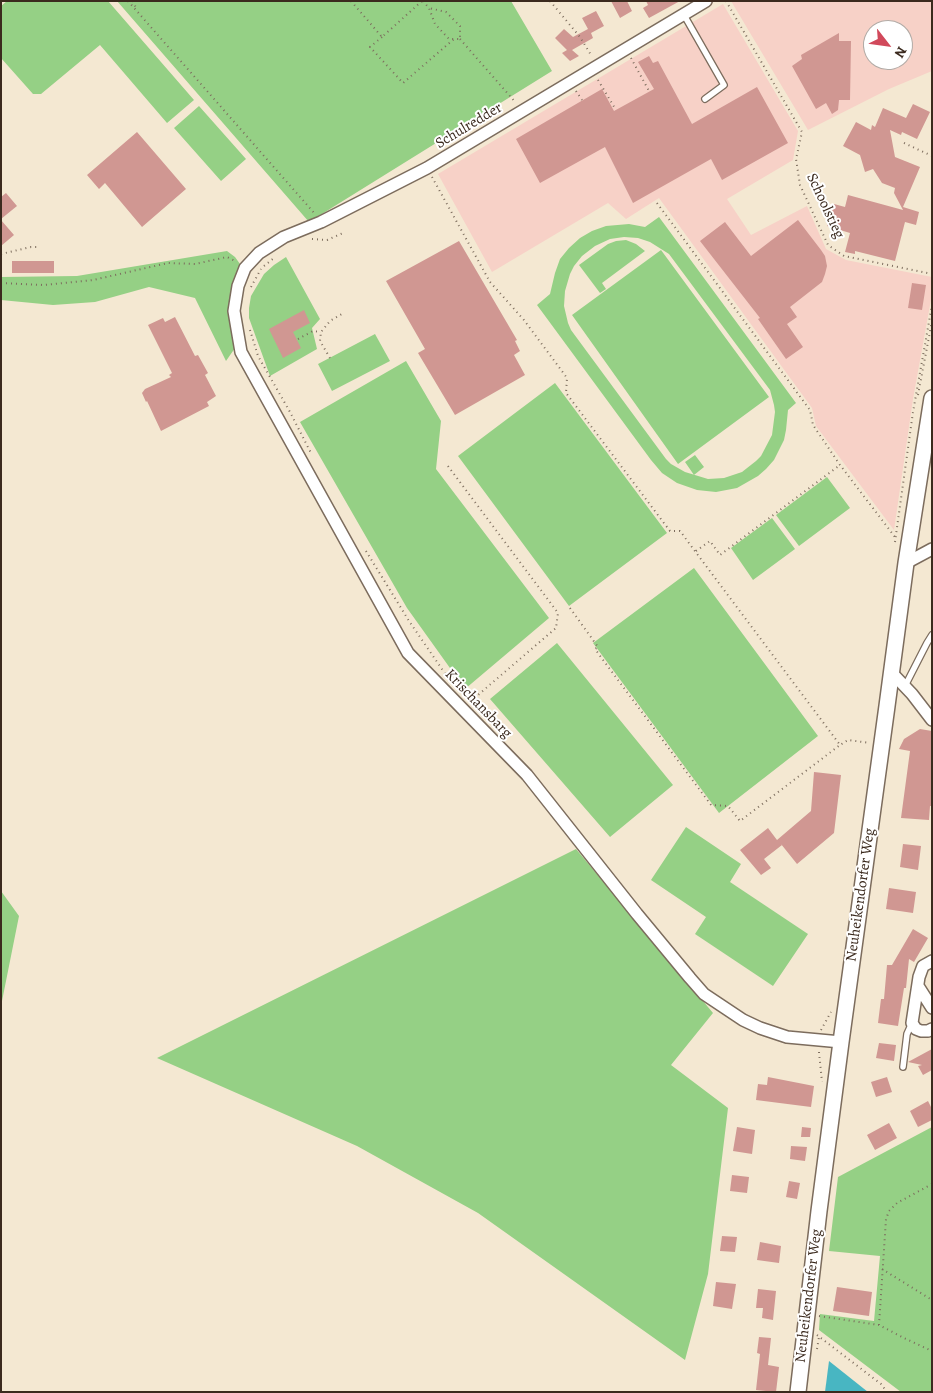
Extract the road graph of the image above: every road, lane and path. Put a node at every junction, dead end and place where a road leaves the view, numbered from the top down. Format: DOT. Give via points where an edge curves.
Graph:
graph roads {
  1 [pos="128,1"];
  2 [pos="133,1"];
  3 [pos="351,1"];
  4 [pos="550,1"];
  5 [pos="706,1"];
  6 [pos="726,1"];
  7 [pos="424,2"];
  8 [pos="429,8"];
  9 [pos="137,12"];
  10 [pos="684,15"];
  11 [pos="382,36"];
  12 [pos="454,39"];
  13 [pos="460,39"];
  14 [pos="626,49"];
  15 [pos="595,68"];
  16 [pos="649,91"];
  17 [pos="705,99"];
  18 [pos="616,110"];
  19 [pos="522,112"];
  20 [pos="904,143"];
  21 [pos="932,156"];
  22 [pos="427,168"];
  23 [pos="657,203"];
  24 [pos="321,222"];
  25 [pos="343,233"];
  26 [pos="311,239"];
  27 [pos="39,247"];
  28 [pos="1,254"];
  29 [pos="276,256"];
  30 [pos="245,268"];
  31 [pos="932,274"];
  32 [pos="1,283"];
  33 [pos="249,290"];
  34 [pos="932,305"];
  35 [pos="342,314"];
  36 [pos="249,329"];
  37 [pos="321,332"];
  38 [pos="298,339"];
  39 [pos="330,358"];
  40 [pos="932,398"];
  41 [pos="316,461"];
  42 [pos="840,465"];
  43 [pos="448,466"];
  44 [pos="361,544"];
  45 [pos="932,549"];
  46 [pos="696,551"];
  47 [pos="906,563"];
  48 [pos="570,608"];
  49 [pos="932,635"];
  50 [pos="892,673"];
  51 [pos="451,680"];
  52 [pos="905,687"];
  53 [pos="461,709"];
  54 [pos="932,720"];
  55 [pos="870,743"];
  56 [pos="840,745"];
  57 [pos="932,962"];
  58 [pos="918,986"];
  59 [pos="932,1008"];
  60 [pos="912,1023"];
  61 [pos="814,1028"];
  62 [pos="822,1028"];
  63 [pos="932,1029"];
  64 [pos="841,1042"];
  65 [pos="902,1068"];
  66 [pos="932,1184"];
  67 [pos="882,1268"];
  68 [pos="932,1300"];
  69 [pos="807,1322"];
  70 [pos="879,1325"];
  71 [pos="932,1351"];
  72 [pos="798,1392"];
  73 [pos="887,1392"];
  1 -- 9 [label="path"];
  2 -- 9 [label="path"];
  3 -- 11 [label="path"];
  4 -- 15 [label="path" via="580,36"];
  5 -- 10 [label="street, Schulredder"];
  6 -- 31 [label="path, Schoolstieg" via="802,132 796,159 800,184 828,245 844,256"];
  7 -- 8 [label="path"];
  7 -- 11 [label="path"];
  8 -- 12 [label="path" via="435,24 448,39"];
  8 -- 13 [label="path" via="446,12 460,26"];
  9 -- 24 [label="path"];
  10 -- 14 [label="street, Schulredder"];
  10 -- 17 [label="lane" via="724,85"];
  11 -- 12 [label="path" via="370,47 403,83"];
  12 -- 13 [label="path"];
  13 -- 19 [label="path"];
  14 -- 15 [label="street, Schulredder"];
  14 -- 16 [label="path"];
  15 -- 18 [label="path"];
  15 -- 19 [label="street, Schulredder"];
  19 -- 22 [label="street, Schulredder"];
  20 -- 21 [label="path"];
  22 -- 24 [label="street, Schulredder"];
  22 -- 46 [label="path" via="490,282 524,320 567,378 566,393 670,532 680,531"];
  23 -- 42 [label="path" via="810,410 813,426"];
  24 -- 30 [label="street, Schulredder" via="284,237"];
  25 -- 26 [label="path" via="327,240"];
  27 -- 28 [label="path"];
  29 -- 33 [label="path" via="262,267"];
  30 -- 32 [label="path" via="227,257 195,264 168,263 83,281 44,285"];
  30 -- 53 [label="street, Krischansbarg" via="234,311 241,352 408,653"];
  34 -- 42 [label="path" via="895,537"];
  35 -- 37 [label="path"];
  36 -- 41 [label="path" via="258,356"];
  37 -- 38 [label="path" via="313,331"];
  37 -- 39 [label="path" via="320,341"];
  40 -- 47 [label="street, Neuheikendorfer Weg"];
  42 -- 46 [label="path" via="720,555 710,541"];
  43 -- 53 [label="path" via="558,613 556,628"];
  44 -- 51 [label="path" via="409,622"];
  45 -- 47 [label="street"];
  46 -- 56 [label="path"];
  47 -- 50 [label="street, Neuheikendorfer Weg"];
  48 -- 56 [label="path" via="598,647 595,650 712,805 728,806 740,821"];
  49 -- 52 [label="lane"];
  50 -- 52 [label="street"];
  50 -- 64 [label="street, Neuheikendorfer Weg"];
  52 -- 54 [label="street"];
  53 -- 64 [label="street, Krischansbarg" via="527,775 704,994 760,1028 787,1036"];
  55 -- 56 [label="path" via="848,740"];
  57 -- 58 [label="street" via="923,966"];
  58 -- 59 [label="street"];
  58 -- 60 [label="street"];
  60 -- 63 [label="street" via="921,1031"];
  60 -- 65 [label="lane"];
  61 -- 62 [label="path"];
  64 -- 69 [label="street, Neuheikendorfer Weg"];
  66 -- 67 [label="path" via="896,1202 889,1211"];
  67 -- 68 [label="path"];
  67 -- 70 [label="path"];
  69 -- 70 [label="path"];
  69 -- 72 [label="street, Neuheikendorfer Weg"];
  69 -- 73 [label="path" via="814,1332"];
  70 -- 71 [label="path"];
}
